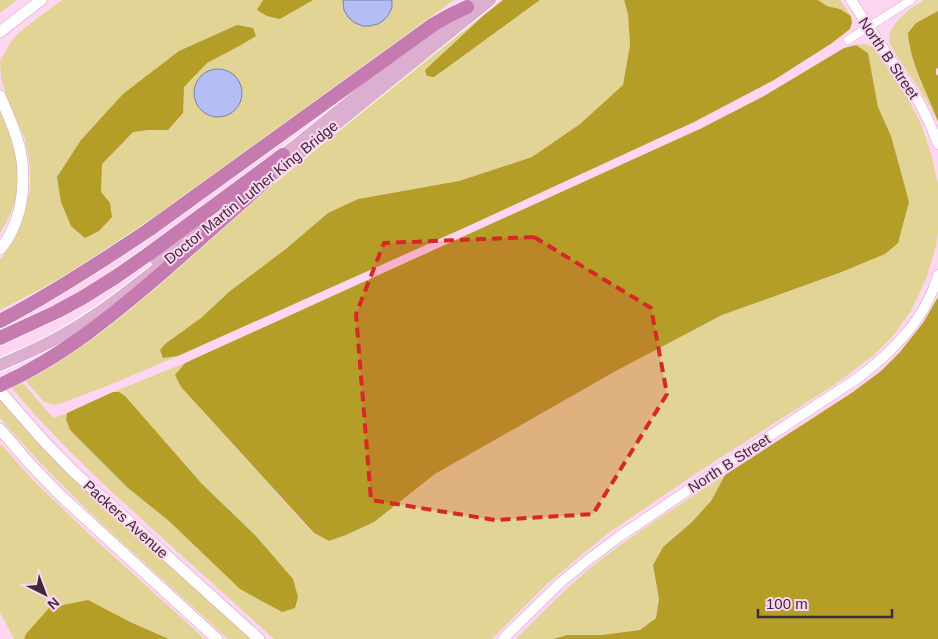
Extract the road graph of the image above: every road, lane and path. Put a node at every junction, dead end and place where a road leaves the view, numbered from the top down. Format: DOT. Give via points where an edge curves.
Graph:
graph roads {
  1 [pos="41,0"];
  2 [pos="490,0"];
  3 [pos="851,0"];
  4 [pos="911,0"];
  5 [pos="472,3"];
  6 [pos="868,27"];
  7 [pos="0,32"];
  8 [pos="848,40"];
  9 [pos="0,96"];
  10 [pos="938,144"];
  11 [pos="283,155"];
  12 [pos="269,178"];
  13 [pos="0,249"];
  14 [pos="938,275"];
  15 [pos="0,321"];
  16 [pos="0,338"];
  17 [pos="35,344"];
  18 [pos="0,356"];
  19 [pos="0,364"];
  20 [pos="0,385"];
  21 [pos="0,391"];
  22 [pos="0,429"];
  23 [pos="217,639"];
  24 [pos="260,639"];
  25 [pos="503,639"];
  1 -- 7 [label="main road"];
  2 -- 12 [label="main road, Doctor Martin Luther King Bridge"];
  3 -- 6 [label="street, North B Street"];
  4 -- 6 [label="street"];
  5 -- 11 [label="main road, Doctor Martin Luther King Bridge"];
  5 -- 15 [label="highway" via="434,24 102,262"];
  6 -- 8 [label="street"];
  6 -- 10 [label="street, North B Street" via="919,102"];
  9 -- 13 [label="main road" via="17,137 24,176 18,215"];
  11 -- 16 [label="highway" via="150,253 82,298"];
  11 -- 17 [label="main road, Doctor Martin Luther King Bridge" via="118,289"];
  12 -- 17 [label="main road, Doctor Martin Luther King Bridge" via="108,306 66,333"];
  12 -- 20 [label="highway" via="126,304 69,346"];
  14 -- 25 [label="street, North B Street" via="929,298 907,333 876,364 620,536 560,584"];
  17 -- 18 [label="main road, Doctor Martin Luther King Bridge"];
  17 -- 19 [label="main road, Doctor Martin Luther King Bridge"];
  21 -- 24 [label="main road, Packers Avenue" via="74,472"];
  22 -- 23 [label="main road, Packers Avenue" via="60,495"];
}
